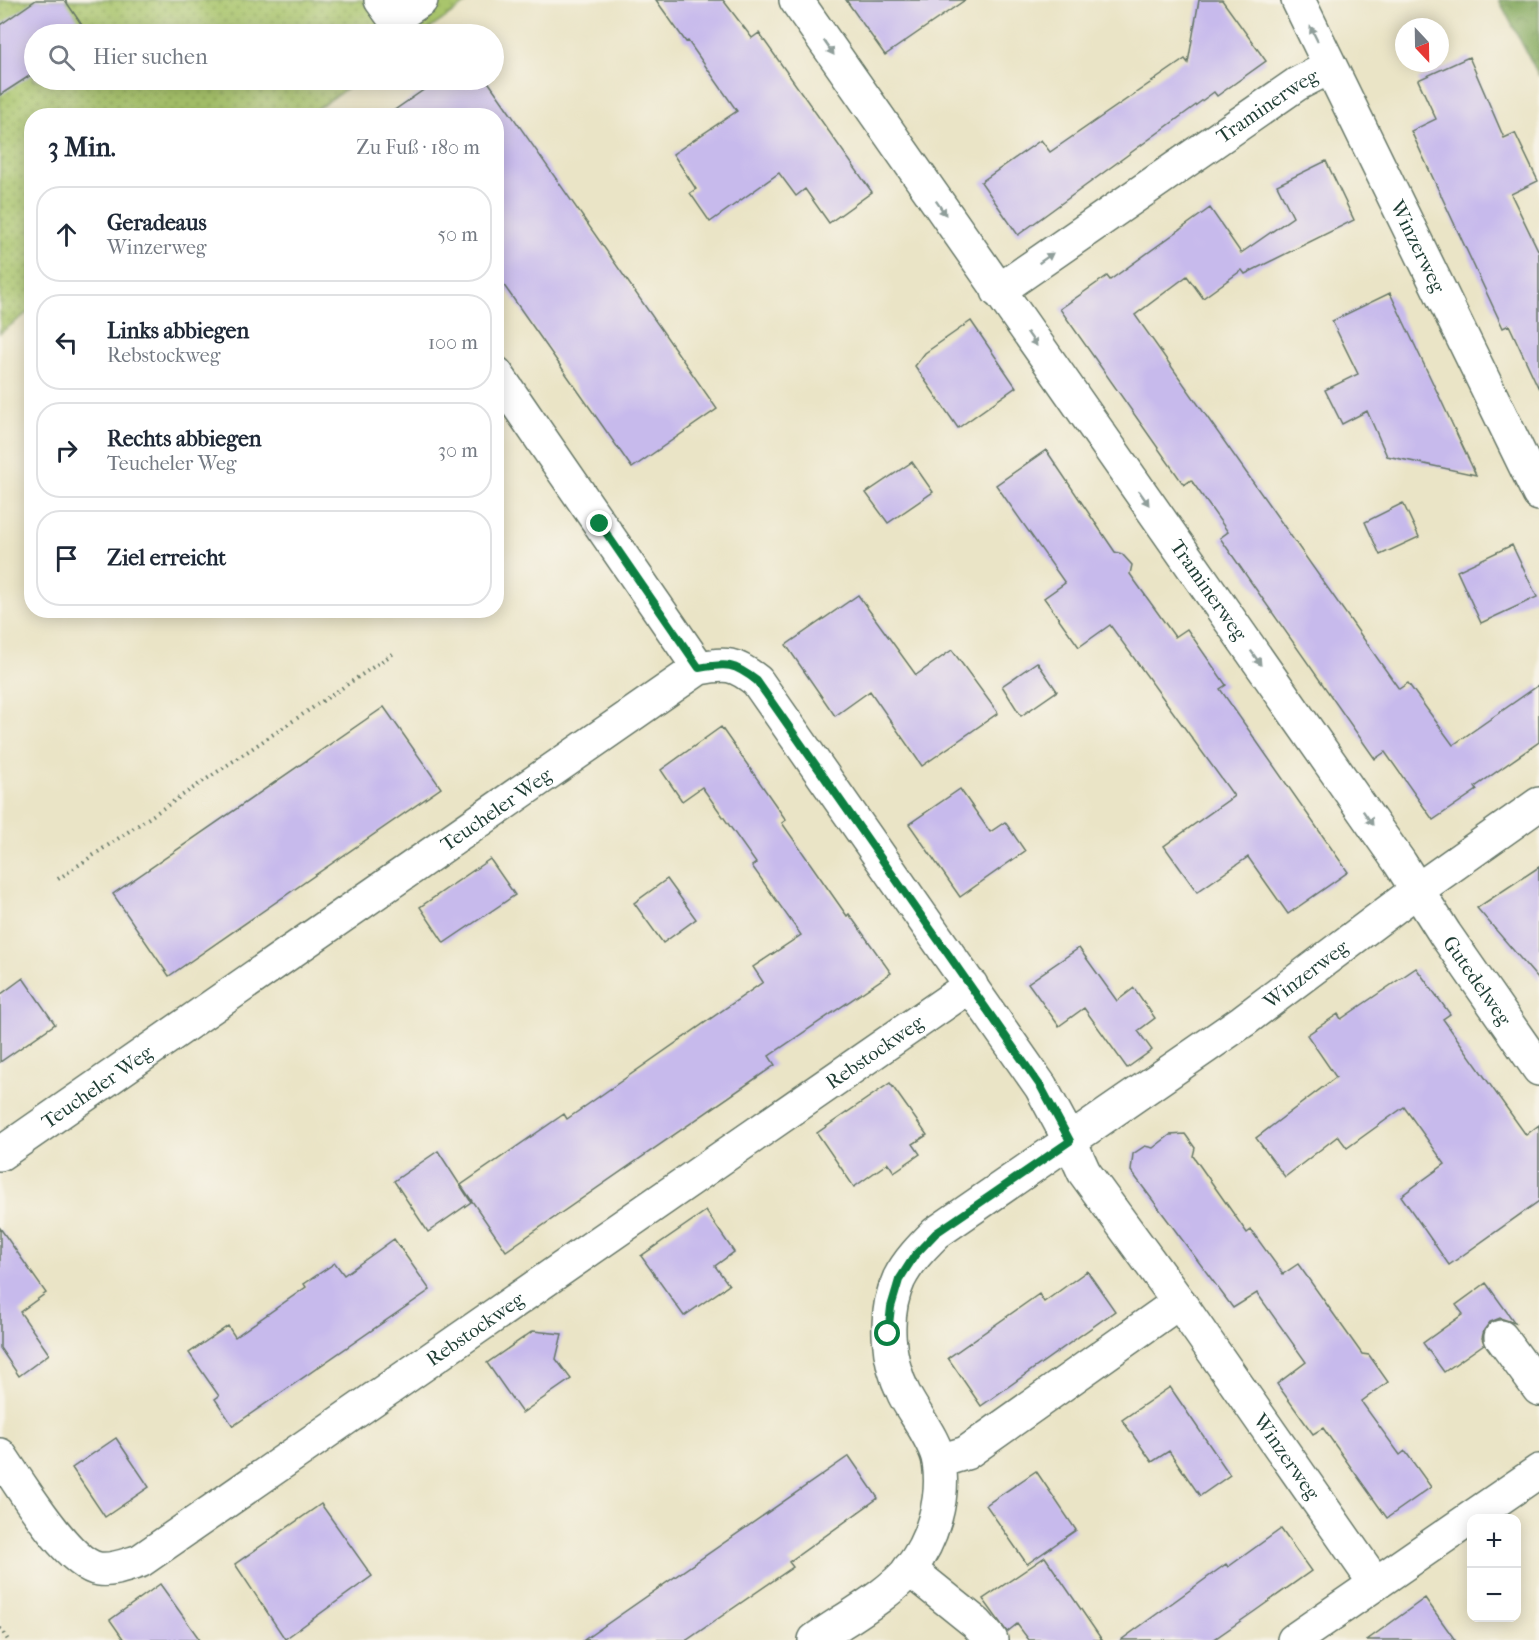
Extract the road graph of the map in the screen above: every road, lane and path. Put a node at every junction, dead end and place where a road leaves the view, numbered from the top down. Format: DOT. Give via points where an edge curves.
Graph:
graph roads {
  1 [pos="381,0"];
  2 [pos="421,0"];
  3 [pos="796,0"];
  4 [pos="1298,0"];
  5 [pos="1330,67"];
  6 [pos="998,291"];
  7 [pos="504,385"];
  8 [pos="1539,494"];
  9 [pos="394,652"];
  10 [pos="699,668"];
  11 [pos="1539,804"];
  12 [pos="58,879"];
  13 [pos="1416,891"];
  14 [pos="971,985"];
  15 [pos="1539,1068"];
  16 [pos="1070,1141"];
  17 [pos="0,1154"];
  18 [pos="1179,1302"];
  19 [pos="1501,1337"];
  20 [pos="1539,1389"];
  21 [pos="0,1455"];
  22 [pos="939,1461"];
  23 [pos="1539,1471"];
  24 [pos="909,1569"];
  25 [pos="1375,1583"];
  26 [pos="0,1628"];
  27 [pos="8,1640"];
  28 [pos="815,1640"];
  29 [pos="991,1640"];
  30 [pos="1294,1640"];
  1 -- 2 [label="street" via="394,18"];
  3 -- 6 [label="street, Traminerweg, one-way"];
  5 -- 4 [label="street, Winzerweg, one-way"];
  6 -- 5 [label="street, Traminerweg, one-way" via="1297,84"];
  5 -- 8 [label="street, Winzerweg"];
  6 -- 13 [label="street, Traminerweg, one-way"];
  7 -- 10 [label="street"];
  9 -- 12 [label="path"];
  10 -- 14 [label="street" via="721,664 740,668 757,681"];
  10 -- 17 [label="street, Teucheler Weg"];
  11 -- 13 [label="street, Winzerweg"];
  13 -- 15 [label="street, Gutedelweg"];
  13 -- 16 [label="street, Winzerweg" via="1243,1021"];
  14 -- 16 [label="street" via="1041,1087"];
  14 -- 21 [label="street, Rebstockweg" via="140,1561 98,1569 79,1560"];
  16 -- 18 [label="street, Winzerweg" via="1084,1172"];
  16 -- 22 [label="street, Winzerweg" via="936,1233 899,1280 888,1334 892,1363 903,1393"];
  18 -- 22 [label="street" via="966,1453"];
  18 -- 25 [label="street, Winzerweg"];
  19 -- 20 [label="street"];
  22 -- 24 [label="street, Winzerweg" via="935,1519 925,1545"];
  23 -- 25 [label="street"];
  24 -- 28 [label="street, Winzerweg" via="896,1583"];
  24 -- 29 [label="street" via="976,1623"];
  25 -- 30 [label="street"];
  26 -- 27 [label="path"];
}
